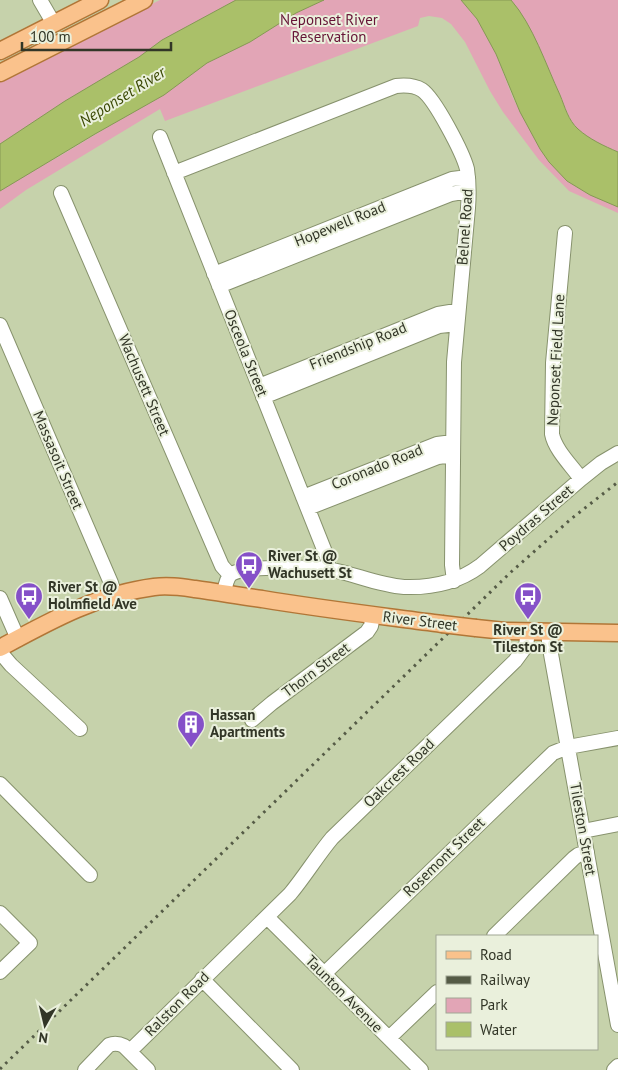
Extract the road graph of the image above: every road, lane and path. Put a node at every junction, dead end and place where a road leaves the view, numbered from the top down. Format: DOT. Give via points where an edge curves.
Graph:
graph roads {
  1 [pos="40,0"];
  2 [pos="100,0"];
  3 [pos="144,0"];
  4 [pos="54,24"];
  5 [pos="0,51"];
  6 [pos="0,73"];
  7 [pos="160,137"];
  8 [pos="174,172"];
  9 [pos="468,177"];
  10 [pos="468,191"];
  11 [pos="61,193"];
  12 [pos="565,233"];
  13 [pos="216,280"];
  14 [pos="458,318"];
  15 [pos="0,325"];
  16 [pos="261,391"];
  17 [pos="453,448"];
  18 [pos="618,453"];
  19 [pos="581,479"];
  20 [pos="305,503"];
  21 [pos="327,569"];
  22 [pos="230,575"];
  23 [pos="454,581"];
  24 [pos="224,594"];
  25 [pos="115,596"];
  26 [pos="0,598"];
  27 [pos="373,615"];
  28 [pos="528,631"];
  29 [pos="549,632"];
  30 [pos="618,633"];
  31 [pos="18,639"];
  32 [pos="0,650"];
  33 [pos="252,720"];
  34 [pos="80,729"];
  35 [pos="618,738"];
  36 [pos="568,747"];
  37 [pos="0,784"];
  38 [pos="618,824"];
  39 [pos="583,831"];
  40 [pos="587,852"];
  41 [pos="90,876"];
  42 [pos="0,913"];
  43 [pos="268,917"];
  44 [pos="495,935"];
  45 [pos="598,935"];
  46 [pos="598,938"];
  47 [pos="601,961"];
  48 [pos="0,972"];
  49 [pos="324,974"];
  50 [pos="202,979"];
  51 [pos="436,993"];
  52 [pos="618,1026"];
  53 [pos="389,1038"];
  54 [pos="130,1051"];
  55 [pos="618,1066"];
  56 [pos="85,1070"];
  57 [pos="148,1070"];
  58 [pos="292,1070"];
  59 [pos="421,1070"];
  60 [pos="614,1070"];
  1 -- 4 [label="street"];
  2 -- 4 [label="main road"];
  3 -- 6 [label="main road"];
  4 -- 5 [label="main road"];
  7 -- 8 [label="street, Osceola Street"];
  8 -- 9 [label="street, Belnel Road" via="396,86 406,85 421,89 429,96 463,156"];
  8 -- 13 [label="street, Osceola Street"];
  9 -- 10 [label="street, Belnel Road"];
  9 -- 13 [label="street, Hopewell Road" via="452,179"];
  10 -- 13 [label="street, Hopewell Road" via="451,194"];
  10 -- 14 [label="street, Belnel Road"];
  11 -- 22 [label="street, Wachusett Street" via="222,566"];
  12 -- 19 [label="street, Neponset Field Lane" via="553,363 552,434 557,448"];
  13 -- 16 [label="street, Osceola Street"];
  14 -- 16 [label="street, Friendship Road" via="450,312 438,314"];
  14 -- 17 [label="street, Belnel Road"];
  15 -- 25 [label="street, Massasoit Street"];
  16 -- 20 [label="street, Osceola Street"];
  17 -- 20 [label="street, Coronado Road" via="437,444"];
  17 -- 23 [label="street, Belnel Road"];
  18 -- 19 [label="street, Poydras Street"];
  19 -- 23 [label="street, Poydras Street" via="480,566"];
  20 -- 21 [label="street, Osceola Street" via="327,557"];
  21 -- 22 [label="street" via="269,568"];
  21 -- 23 [label="street" via="396,586 431,586"];
  22 -- 24 [label="street"];
  24 -- 25 [label="main road, River Street" via="167,586"];
  24 -- 27 [label="main road, River Street"];
  25 -- 31 [label="main road, River Street" via="68,613"];
  26 -- 31 [label="street"];
  27 -- 28 [label="main road, River Street, bridge"];
  27 -- 33 [label="street, Thorn Street" via="367,632"];
  28 -- 29 [label="main road, River Street"];
  28 -- 43 [label="street, Oakcrest Road" via="526,646 515,661 332,838 301,882"];
  29 -- 30 [label="main road, River Street"];
  29 -- 36 [label="street, Tileston Street"];
  31 -- 32 [label="main road, River Street"];
  32 -- 34 [label="street"];
  35 -- 36 [label="street, Rosemont Street"];
  36 -- 39 [label="street, Tileston Street"];
  36 -- 49 [label="street, Rosemont Street" via="548,756"];
  37 -- 41 [label="street"];
  38 -- 39 [label="street"];
  39 -- 40 [label="street, Tileston Street"];
  40 -- 44 [label="street" via="574,858"];
  40 -- 45 [label="street, Tileston Street"];
  42 -- 48 [label="street" via="30,943"];
  43 -- 49 [label="street, Taunton Avenue"];
  43 -- 50 [label="street, Ralston Road"];
  46 -- 47 [label="street, Tileston Street"];
  47 -- 52 [label="street, Tileston Street"];
  49 -- 53 [label="street, Taunton Avenue"];
  50 -- 54 [label="street, Ralston Road"];
  50 -- 58 [label="street"];
  51 -- 53 [label="street"];
  53 -- 59 [label="street, Taunton Avenue"];
  54 -- 56 [label="street" via="119,1043 108,1045"];
  54 -- 57 [label="street"];
  55 -- 60 [label="street"];
}
